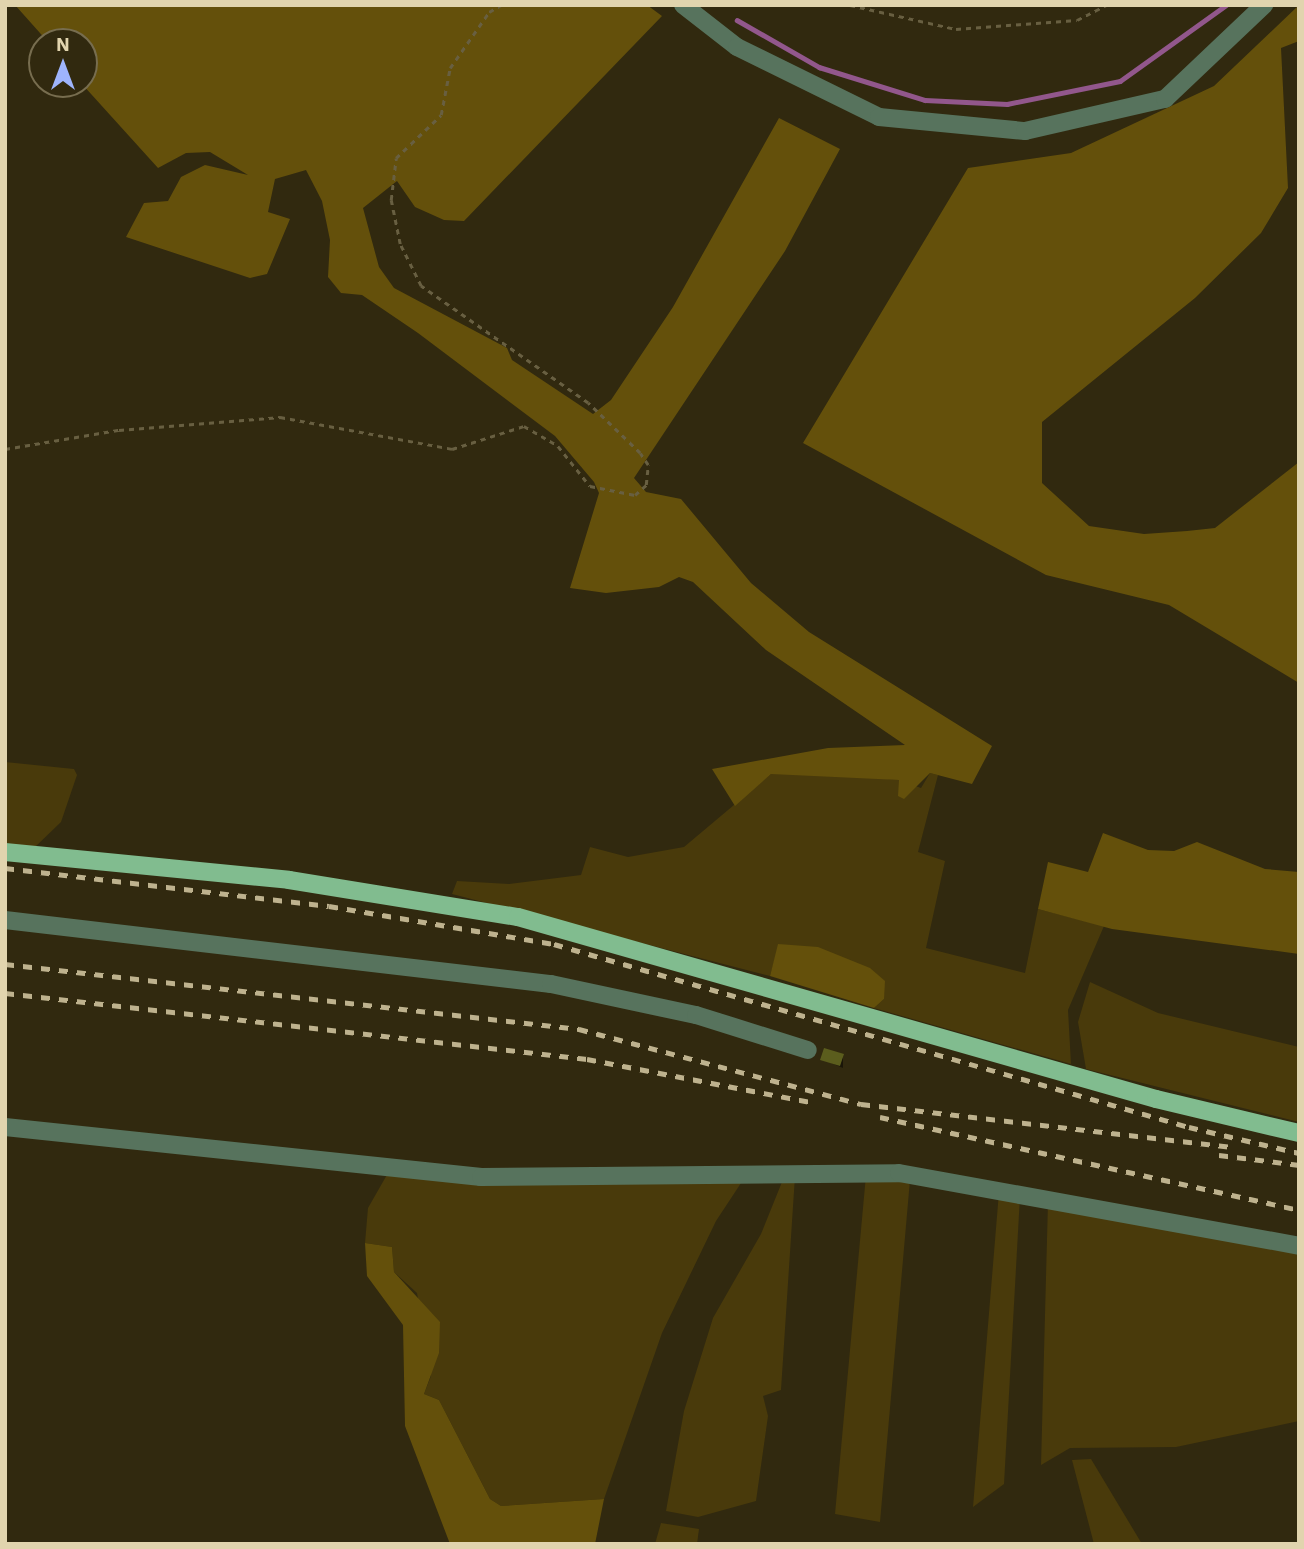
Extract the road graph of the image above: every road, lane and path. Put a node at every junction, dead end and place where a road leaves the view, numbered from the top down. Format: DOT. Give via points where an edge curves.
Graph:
graph roads {
  1 [pos="501,5"];
  2 [pos="683,5"];
  3 [pos="850,5"];
  4 [pos="1106,5"];
  5 [pos="1264,5"];
  6 [pos="5,449"];
  7 [pos="5,852"];
  8 [pos="5,920"];
  9 [pos="808,1050"];
  10 [pos="5,1127"];
  11 [pos="1299,1133"];
  12 [pos="1299,1246"];
  1 -- 6 [label="path" via="489,12 450,68 441,115 396,158 391,200 400,244 421,286 588,403 640,453 648,465 646,485 635,495 590,486 558,446 524,426 452,449 280,417 119,430"];
  2 -- 5 [label="lane" via="737,47 879,117 1026,131 1165,99"];
  3 -- 4 [label="path" via="956,29 1077,20"];
  7 -- 11 [label="main road" via="289,880 518,917 1156,1099"];
  8 -- 9 [label="lane" via="551,984 696,1015"];
  10 -- 12 [label="lane" via="481,1177 899,1173"];
}
